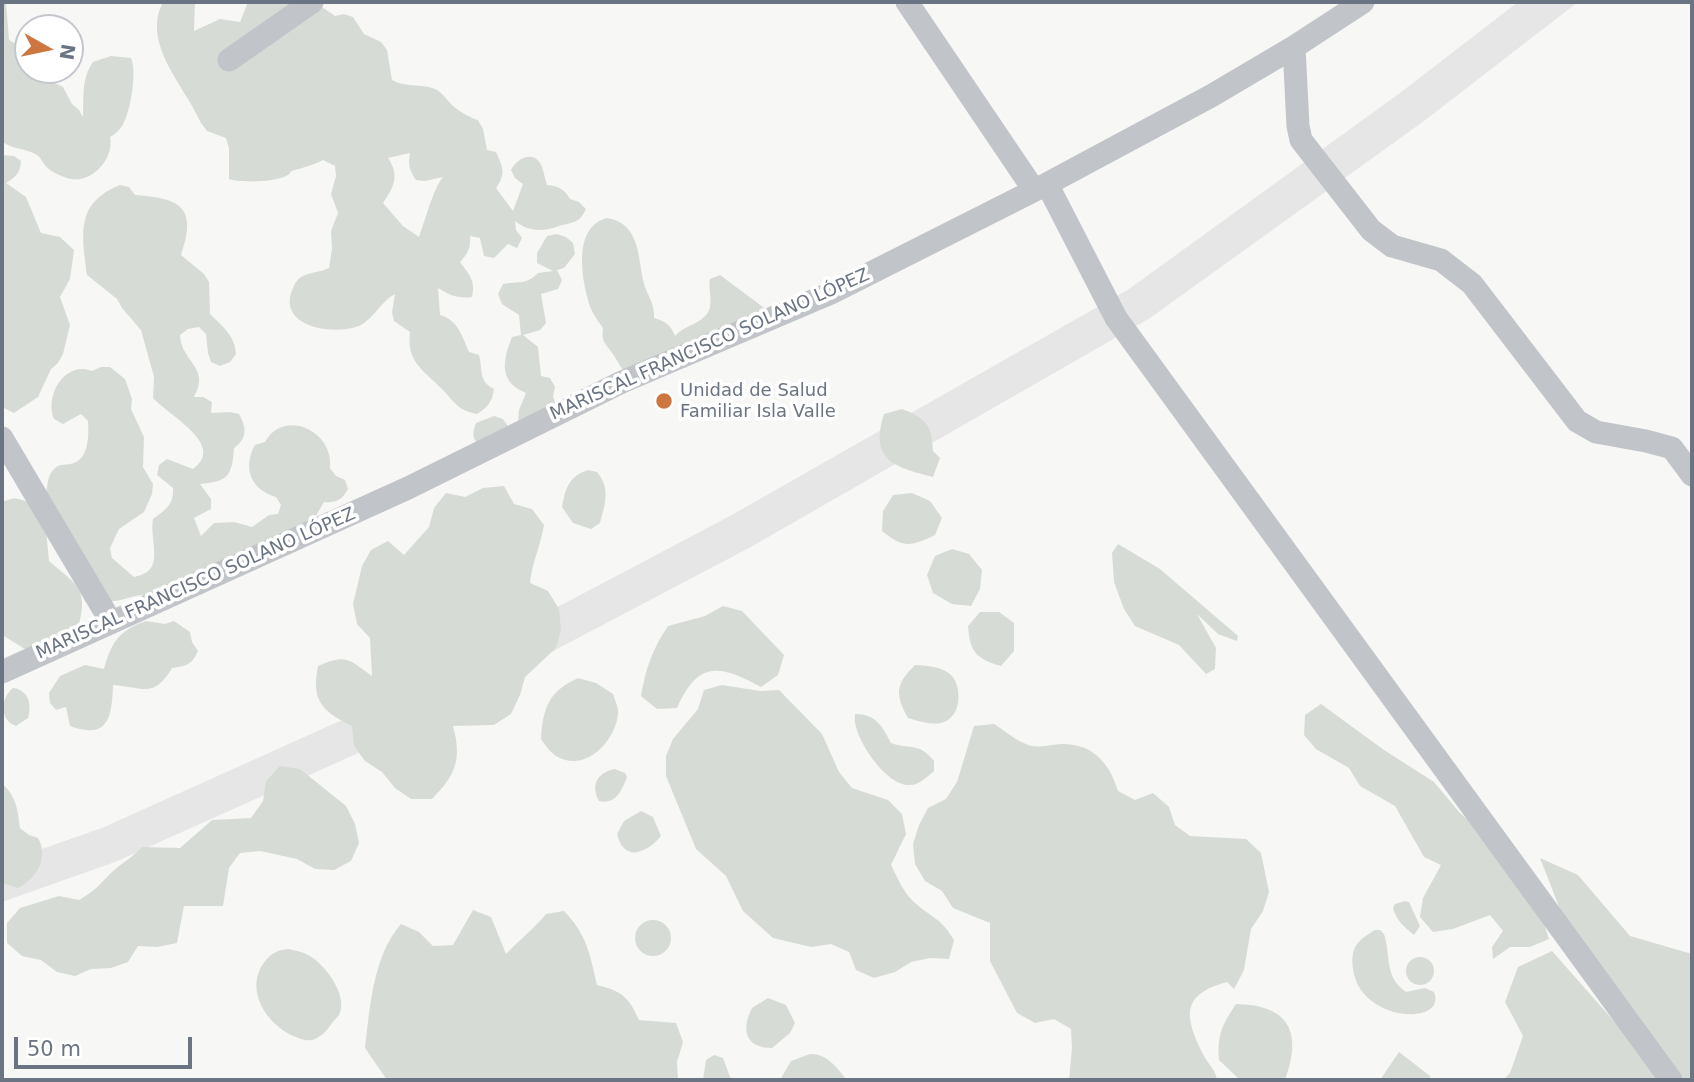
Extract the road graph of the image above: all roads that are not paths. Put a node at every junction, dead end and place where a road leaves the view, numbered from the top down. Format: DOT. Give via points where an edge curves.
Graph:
graph roads {
  1 [pos="312,2"];
  2 [pos="907,2"];
  3 [pos="1363,2"];
  4 [pos="1294,47"];
  5 [pos="229,61"];
  6 [pos="1040,187"];
  7 [pos="2,438"];
  8 [pos="1692,475"];
  9 [pos="111,622"];
  10 [pos="2,672"];
  11 [pos="1671,1080"];
  1 -- 5 [label="street"];
  2 -- 6 [label="street"];
  3 -- 4 [label="street, MARISCAL FRANCISCO SOLANO LÓPEZ"];
  4 -- 6 [label="street, MARISCAL FRANCISCO SOLANO LÓPEZ"];
  4 -- 8 [label="street" via="1301,139 1371,230 1392,246 1441,260 1472,284 1577,421 1595,432 1672,448"];
  6 -- 9 [label="street, MARISCAL FRANCISCO SOLANO LÓPEZ" via="831,293 622,382 408,488"];
  6 -- 11 [label="street" via="1116,318"];
  7 -- 9 [label="street"];
  9 -- 10 [label="street, MARISCAL FRANCISCO SOLANO LÓPEZ"];
}
